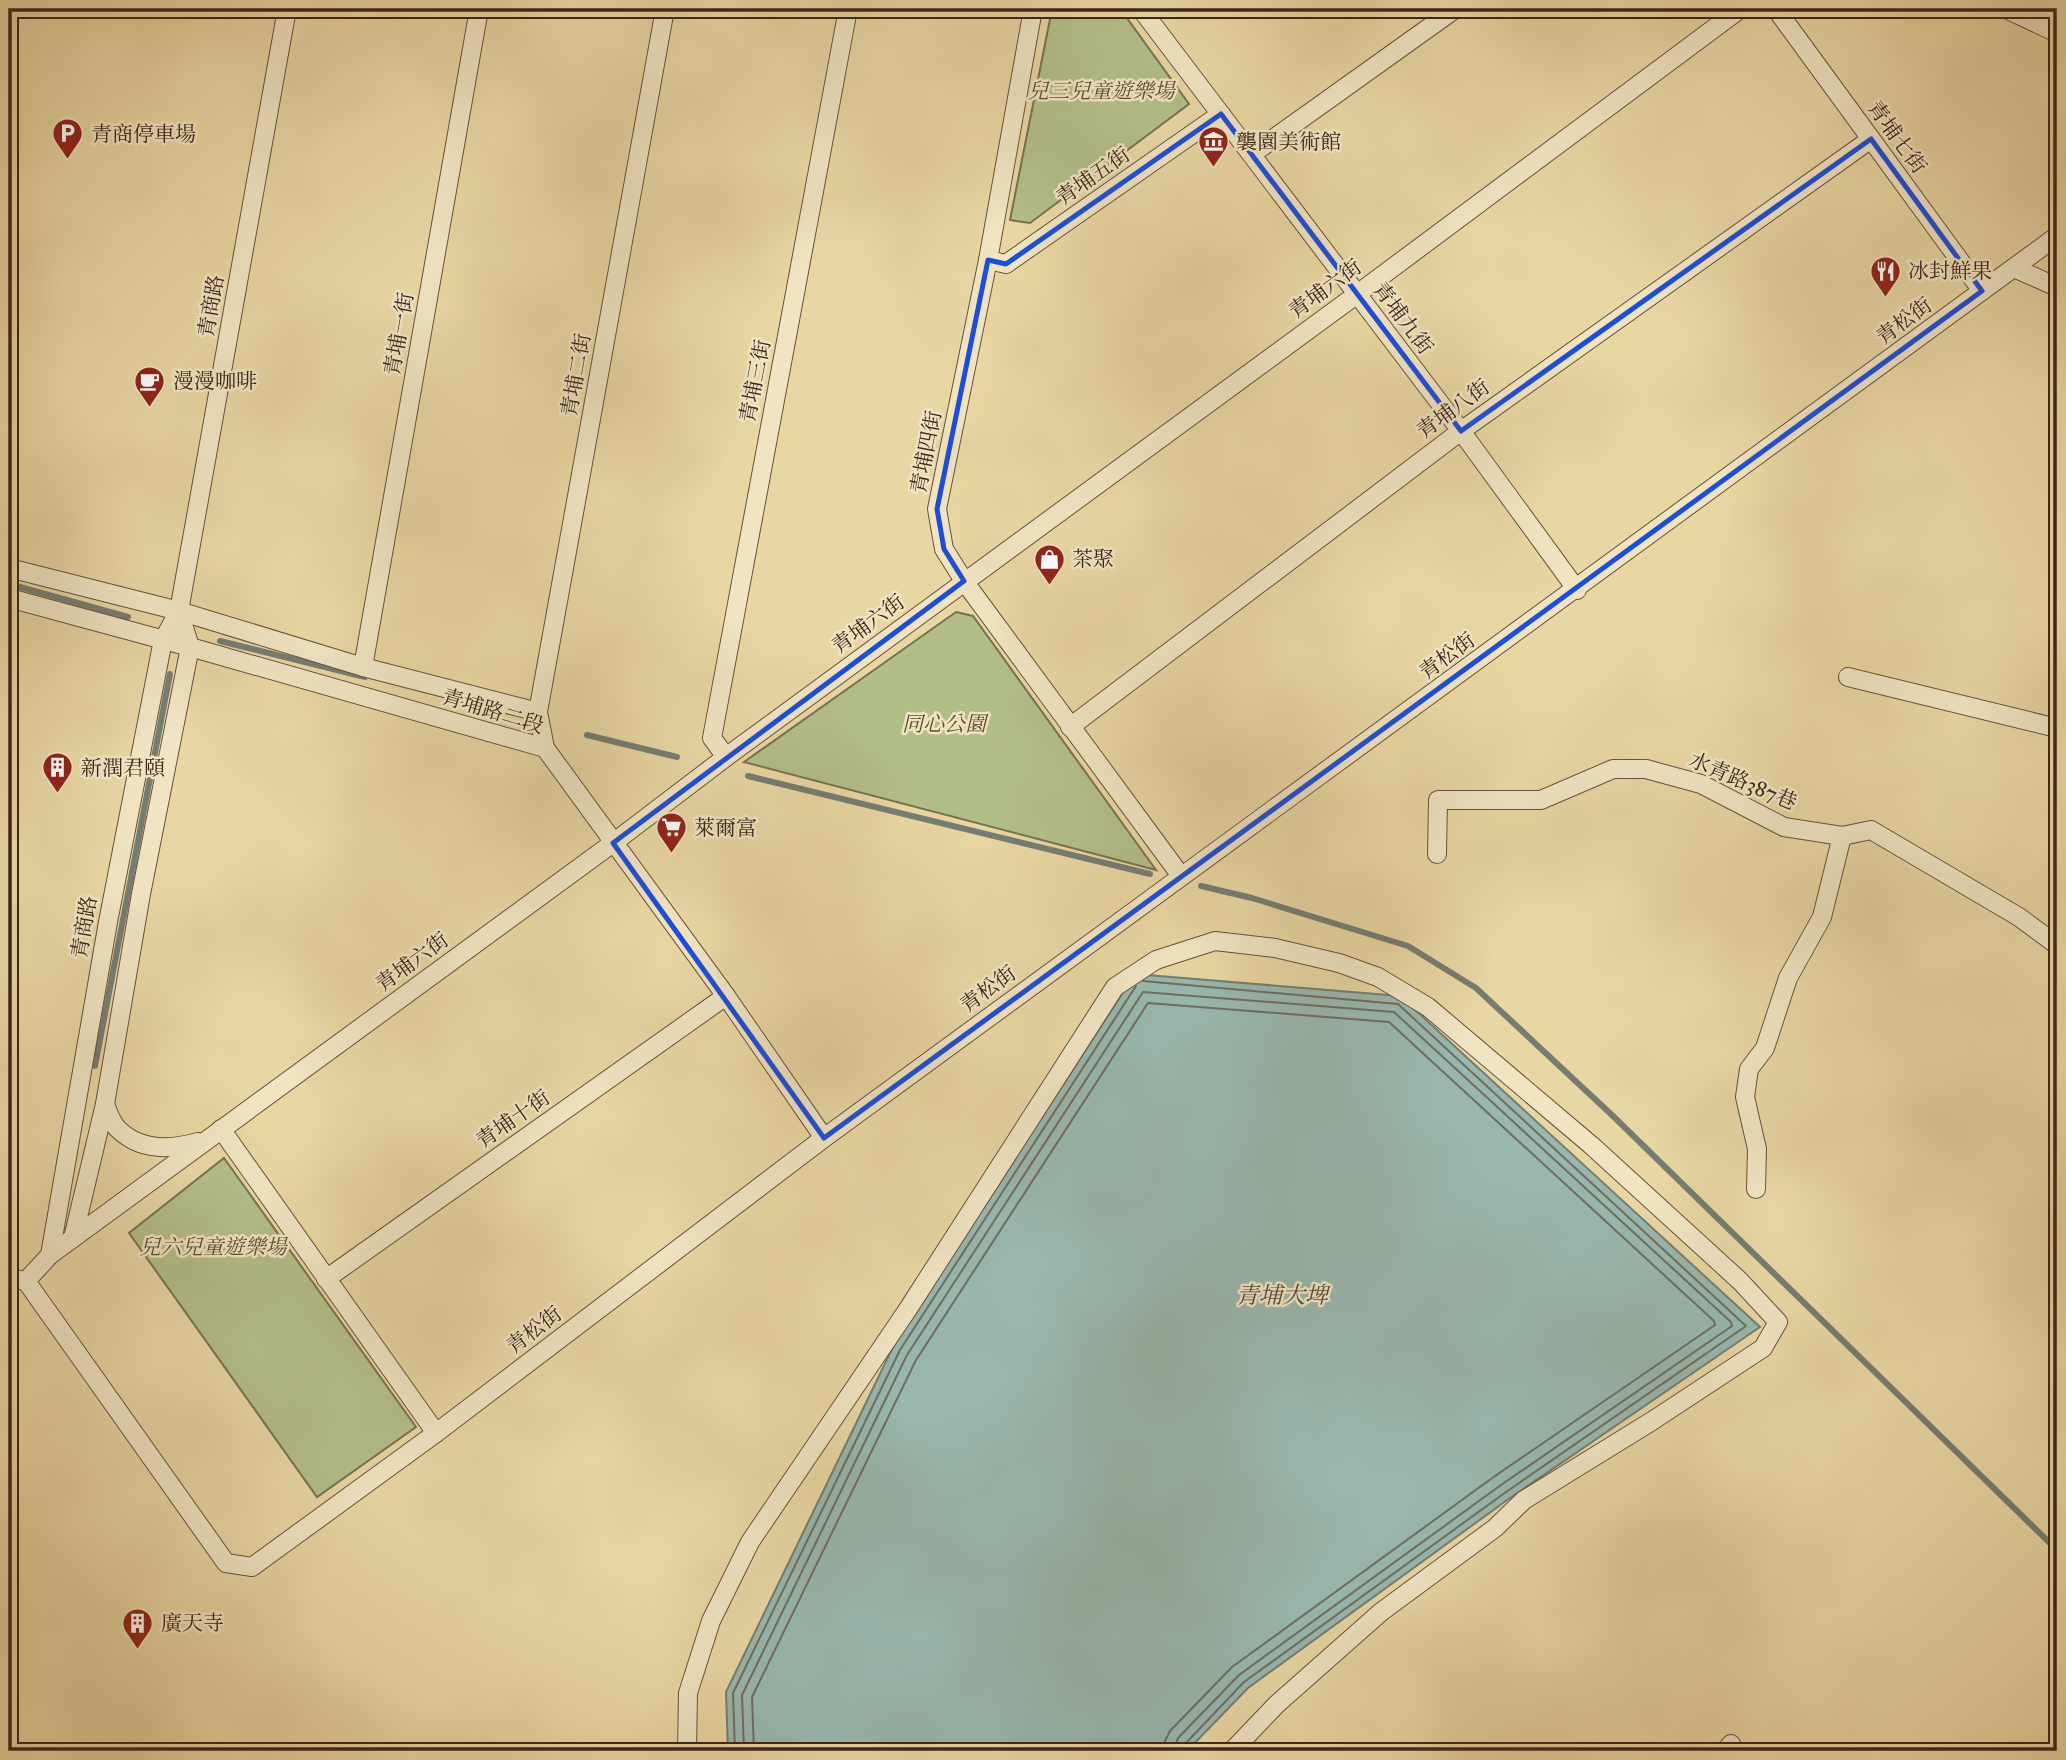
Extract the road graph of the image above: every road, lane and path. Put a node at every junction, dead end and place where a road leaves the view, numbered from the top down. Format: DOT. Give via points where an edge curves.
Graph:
graph roads {
  1 [pos="287,9"];
  2 [pos="479,9"];
  3 [pos="665,9"];
  4 [pos="848,9"];
  5 [pos="1033,9"];
  6 [pos="1141,9"];
  7 [pos="1455,9"];
  8 [pos="1740,9"];
  9 [pos="1776,9"];
  10 [pos="2006,9"];
  11 [pos="2057,33"];
  12 [pos="1221,114"];
  13 [pos="1871,139"];
  14 [pos="1252,154"];
  15 [pos="2057,236"];
  16 [pos="988,260"];
  17 [pos="2014,268"];
  18 [pos="2057,287"];
  19 [pos="1982,292"];
  20 [pos="1356,295"];
  21 [pos="1461,431"];
  22 [pos="9,568"];
  23 [pos="964,581"];
  24 [pos="1577,590"];
  25 [pos="9,598"];
  26 [pos="179,611"];
  27 [pos="163,640"];
  28 [pos="190,647"];
  29 [pos="363,667"];
  30 [pos="1848,677"];
  31 [pos="538,712"];
  32 [pos="1070,727"];
  33 [pos="2057,729"];
  34 [pos="545,748"];
  35 [pos="726,757"];
  36 [pos="1842,836"];
  37 [pos="613,844"];
  38 [pos="1437,854"];
  39 [pos="1181,876"];
  40 [pos="2057,945"];
  41 [pos="726,996"];
  42 [pos="105,1104"];
  43 [pos="215,1134"];
  44 [pos="824,1138"];
  45 [pos="1756,1188"];
  46 [pos="73,1238"];
  47 [pos="50,1255"];
  48 [pos="18,1279"];
  49 [pos="326,1279"];
  50 [pos="436,1433"];
  51 [pos="687,1751"];
  52 [pos="1232,1751"];
  1 -- 26 [label="street, 青商路"];
  2 -- 29 [label="street, 青埔一街"];
  3 -- 31 [label="street, 青埔二街"];
  4 -- 35 [label="street, 青埔三街" via="712,737"];
  5 -- 16 [label="street, 青埔四街"];
  6 -- 12 [label="street, 青埔九街"];
  7 -- 14 [label="street"];
  8 -- 20 [label="street, 青埔六街"];
  9 -- 13 [label="street, 青埔七街"];
  10 -- 11 [label="street"];
  12 -- 14 [label="street, 青埔九街"];
  12 -- 16 [label="street, 青埔五街" via="1006,264"];
  13 -- 19 [label="street, 青埔七街"];
  13 -- 21 [label="street, 青埔八街"];
  14 -- 20 [label="street, 青埔九街"];
  15 -- 17 [label="street, 青松街"];
  16 -- 23 [label="street, 青埔四街" via="937,509 944,549"];
  17 -- 18 [label="street"];
  17 -- 19 [label="street, 青松街"];
  19 -- 24 [label="street, 青松街"];
  20 -- 21 [label="street, 青埔九街"];
  20 -- 23 [label="street, 青埔六街"];
  21 -- 24 [label="street, 青埔九街"];
  21 -- 32 [label="street, 青埔八街"];
  22 -- 26 [label="street, 青埔路二段"];
  23 -- 32 [label="street, 青埔四街"];
  23 -- 35 [label="street, 青埔六街"];
  24 -- 39 [label="street, 青松街"];
  25 -- 27 [label="street, 青埔路二段"];
  26 -- 27 [label="street, 青商路"];
  26 -- 28 [label="street, 青商路"];
  26 -- 29 [label="street, 青埔路二段"];
  27 -- 28 [label="street, 青埔路二段"];
  27 -- 47 [label="street, 青商路"];
  28 -- 34 [label="street, 青埔路二段"];
  28 -- 42 [label="street, 青商路"];
  29 -- 31 [label="street, 青埔路二段"];
  30 -- 33 [label="street"];
  31 -- 34 [label="street, 青埔二街"];
  32 -- 39 [label="street, 青埔四街"];
  34 -- 37 [label="street, 青埔路二段"];
  35 -- 37 [label="street, 青埔六街"];
  36 -- 38 [label="street, 水青路387巷" via="1784,827 1701,784 1646,769 1613,769 1541,800 1438,800"];
  36 -- 40 [label="street, 水青路387巷" via="1871,830 2019,917"];
  36 -- 45 [label="street" via="1822,917 1788,978 1765,1048 1749,1069 1745,1097 1757,1149"];
  37 -- 41 [label="street, 青埔路二段"];
  37 -- 43 [label="street, 青埔六街"];
  39 -- 44 [label="street, 青松街"];
  41 -- 44 [label="street, 青埔路二段"];
  41 -- 49 [label="street, 青埔十街"];
  42 -- 43 [label="street" via="116,1129 143,1146 185,1146"];
  42 -- 46 [label="street, 青商路"];
  43 -- 46 [label="street, 青埔六街"];
  43 -- 49 [label="street"];
  44 -- 50 [label="street, 青松街"];
  46 -- 47 [label="street, 青埔六街"];
  47 -- 48 [label="street, 青埔六街"];
  48 -- 50 [label="street, 青松街" via="226,1563 252,1567"];
  49 -- 50 [label="street"];
  51 -- 52 [label="street" via="688,1693 711,1621 750,1542 908,1309 1115,988 1156,960 1215,941 1275,948 1339,963 1378,977 1428,1007 1591,1145 1740,1281 1778,1322 1763,1348 1524,1500 1494,1528 1381,1612 1277,1704"];
}
